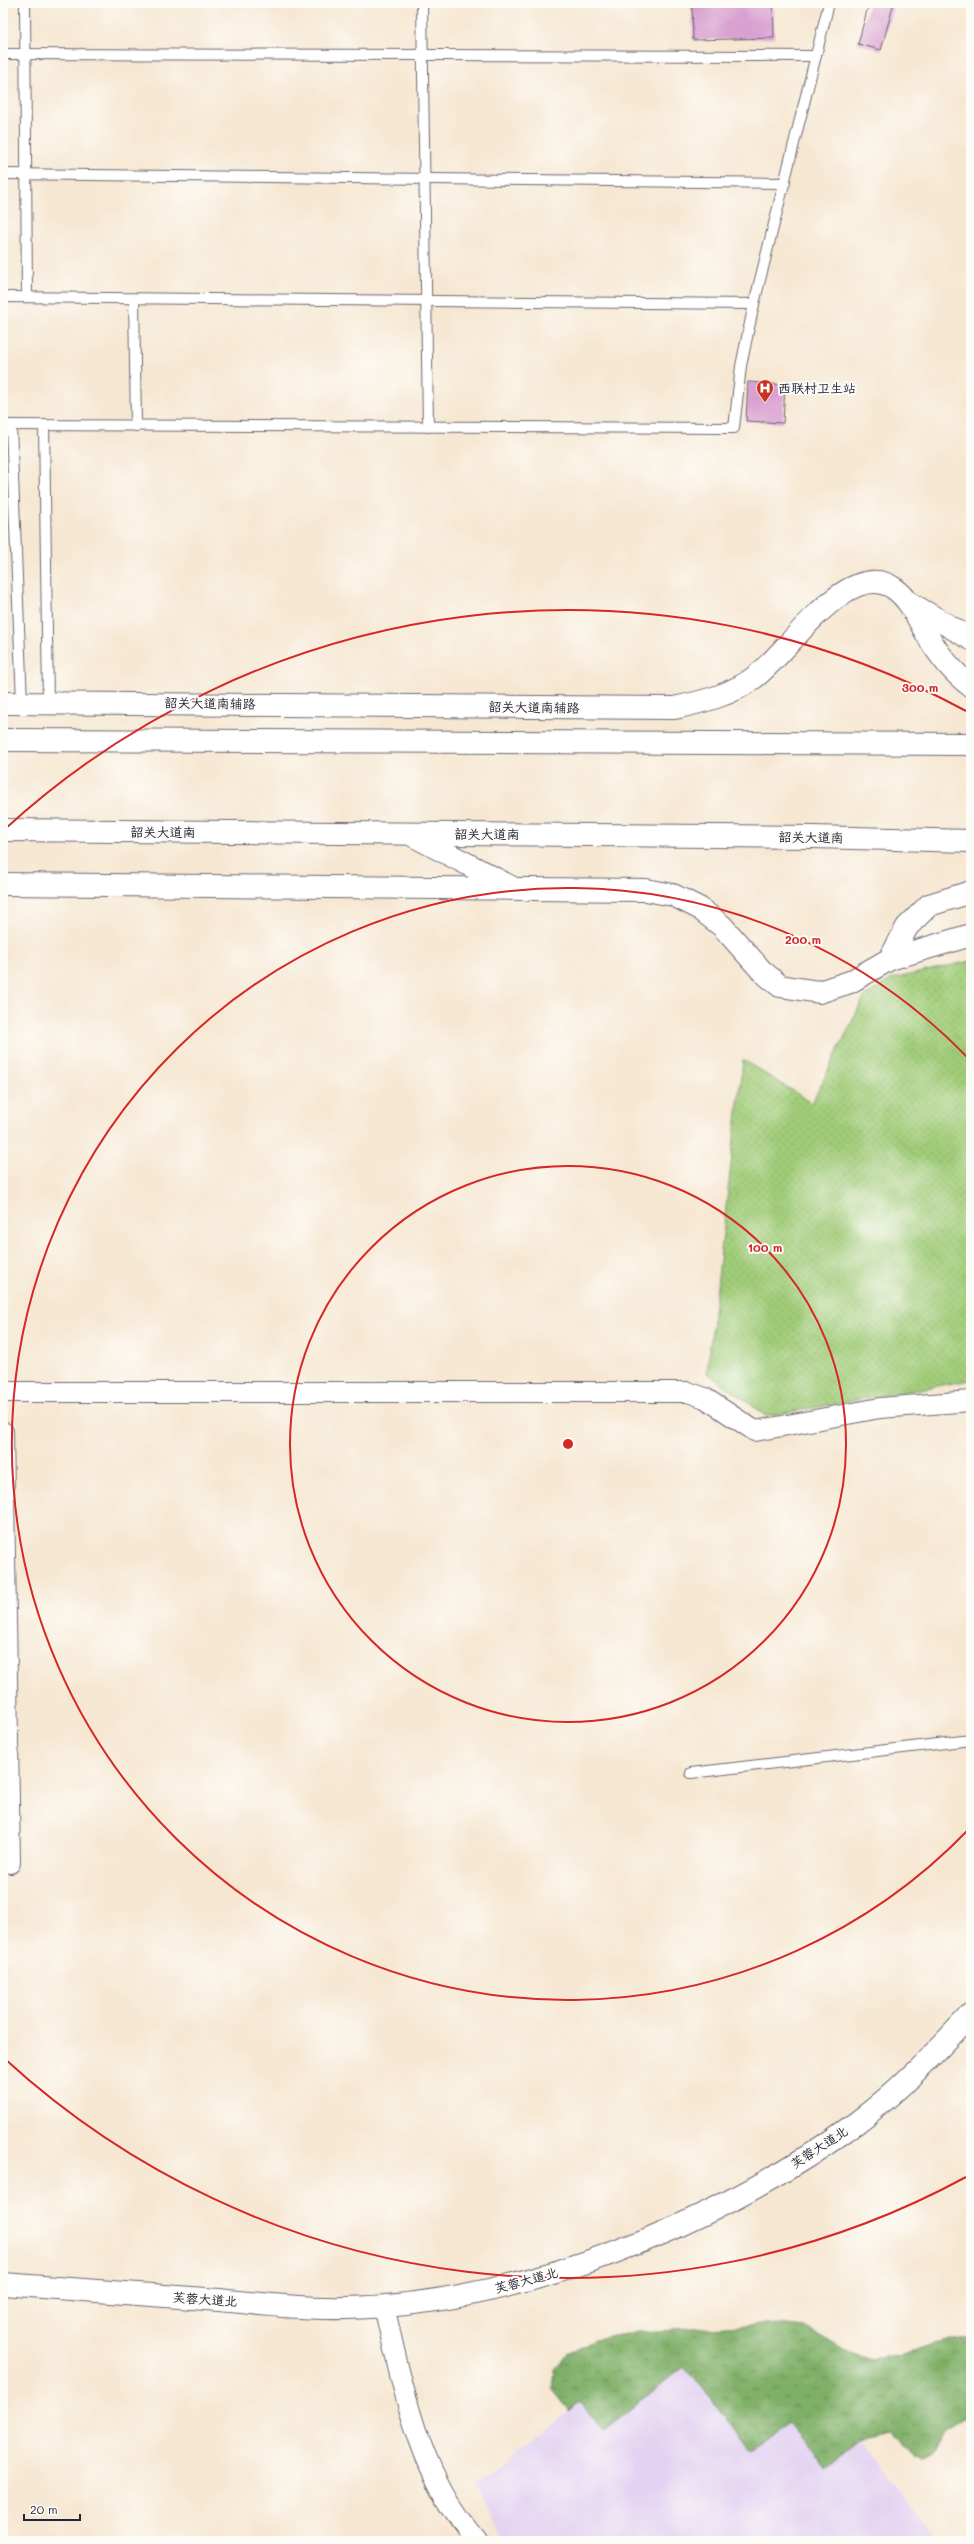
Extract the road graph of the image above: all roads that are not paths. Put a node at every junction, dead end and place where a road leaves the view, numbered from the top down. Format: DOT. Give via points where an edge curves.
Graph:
graph roads {
  1 [pos="24,3"];
  2 [pos="422,3"];
  3 [pos="829,3"];
  4 [pos="3,54"];
  5 [pos="25,54"];
  6 [pos="423,55"];
  7 [pos="816,56"];
  8 [pos="3,174"];
  9 [pos="26,174"];
  10 [pos="424,179"];
  11 [pos="785,183"];
  12 [pos="3,297"];
  13 [pos="27,297"];
  14 [pos="134,299"];
  15 [pos="426,301"];
  16 [pos="754,304"];
  17 [pos="7,425"];
  18 [pos="44,425"];
  19 [pos="136,426"];
  20 [pos="428,427"];
  21 [pos="908,602"];
  22 [pos="971,639"];
  23 [pos="971,686"];
  24 [pos="48,702"];
  25 [pos="12,703"];
  26 [pos="3,740"];
  27 [pos="971,744"];
  28 [pos="3,830"];
  29 [pos="409,834"];
  30 [pos="971,841"];
  31 [pos="3,884"];
  32 [pos="511,887"];
  33 [pos="971,892"];
  34 [pos="971,934"];
  35 [pos="890,959"];
  36 [pos="3,1392"];
  37 [pos="971,1401"];
  38 [pos="3,1432"];
  39 [pos="971,1740"];
  40 [pos="692,1773"];
  41 [pos="10,1863"];
  42 [pos="971,2014"];
  43 [pos="3,2284"];
  44 [pos="384,2306"];
  45 [pos="476,2541"];
  1 -- 5 [label="lane"];
  2 -- 6 [label="lane"];
  3 -- 7 [label="lane"];
  4 -- 5 [label="lane"];
  5 -- 6 [label="lane"];
  5 -- 9 [label="lane"];
  6 -- 7 [label="lane"];
  6 -- 10 [label="lane"];
  7 -- 11 [label="lane"];
  8 -- 9 [label="lane"];
  9 -- 10 [label="lane"];
  9 -- 13 [label="lane"];
  10 -- 11 [label="lane"];
  10 -- 15 [label="lane"];
  11 -- 16 [label="lane"];
  12 -- 13 [label="lane"];
  13 -- 14 [label="lane"];
  14 -- 15 [label="lane"];
  14 -- 19 [label="lane"];
  15 -- 16 [label="lane"];
  15 -- 20 [label="lane"];
  16 -- 20 [label="lane" via="741,366 734,428"];
  17 -- 18 [label="lane"];
  17 -- 25 [label="lane"];
  18 -- 19 [label="lane"];
  18 -- 24 [label="lane"];
  19 -- 20 [label="lane"];
  21 -- 22 [label="main road"];
  21 -- 23 [label="main road, 韶关大道南辅路" via="940,654"];
  21 -- 24 [label="main road, 韶关大道南辅路" via="884,582 858,583 834,598 773,663 754,678 712,700 674,708"];
  24 -- 25 [label="main road, 韶关大道南辅路"];
  26 -- 27 [label="main road"];
  28 -- 29 [label="main road, 韶关大道南"];
  29 -- 30 [label="main road, 韶关大道南" via="842,837"];
  29 -- 32 [label="main road"];
  31 -- 32 [label="main road"];
  32 -- 35 [label="main road" via="646,890 673,895 699,908 722,926 762,971 780,986 797,990 819,992 850,982"];
  33 -- 35 [label="main road" via="929,905 907,927"];
  34 -- 35 [label="main road"];
  36 -- 37 [label="street" via="688,1392 705,1398 755,1431 880,1408"];
  38 -- 41 [label="street"];
  39 -- 40 [label="lane"];
  42 -- 44 [label="main road, 芙蓉大道北" via="949,2038 856,2123 768,2180 708,2211 615,2251 561,2270 487,2290"];
  43 -- 44 [label="main road, 芙蓉大道北" via="314,2307"];
  44 -- 45 [label="street" via="414,2430 432,2473 450,2505"];
}
